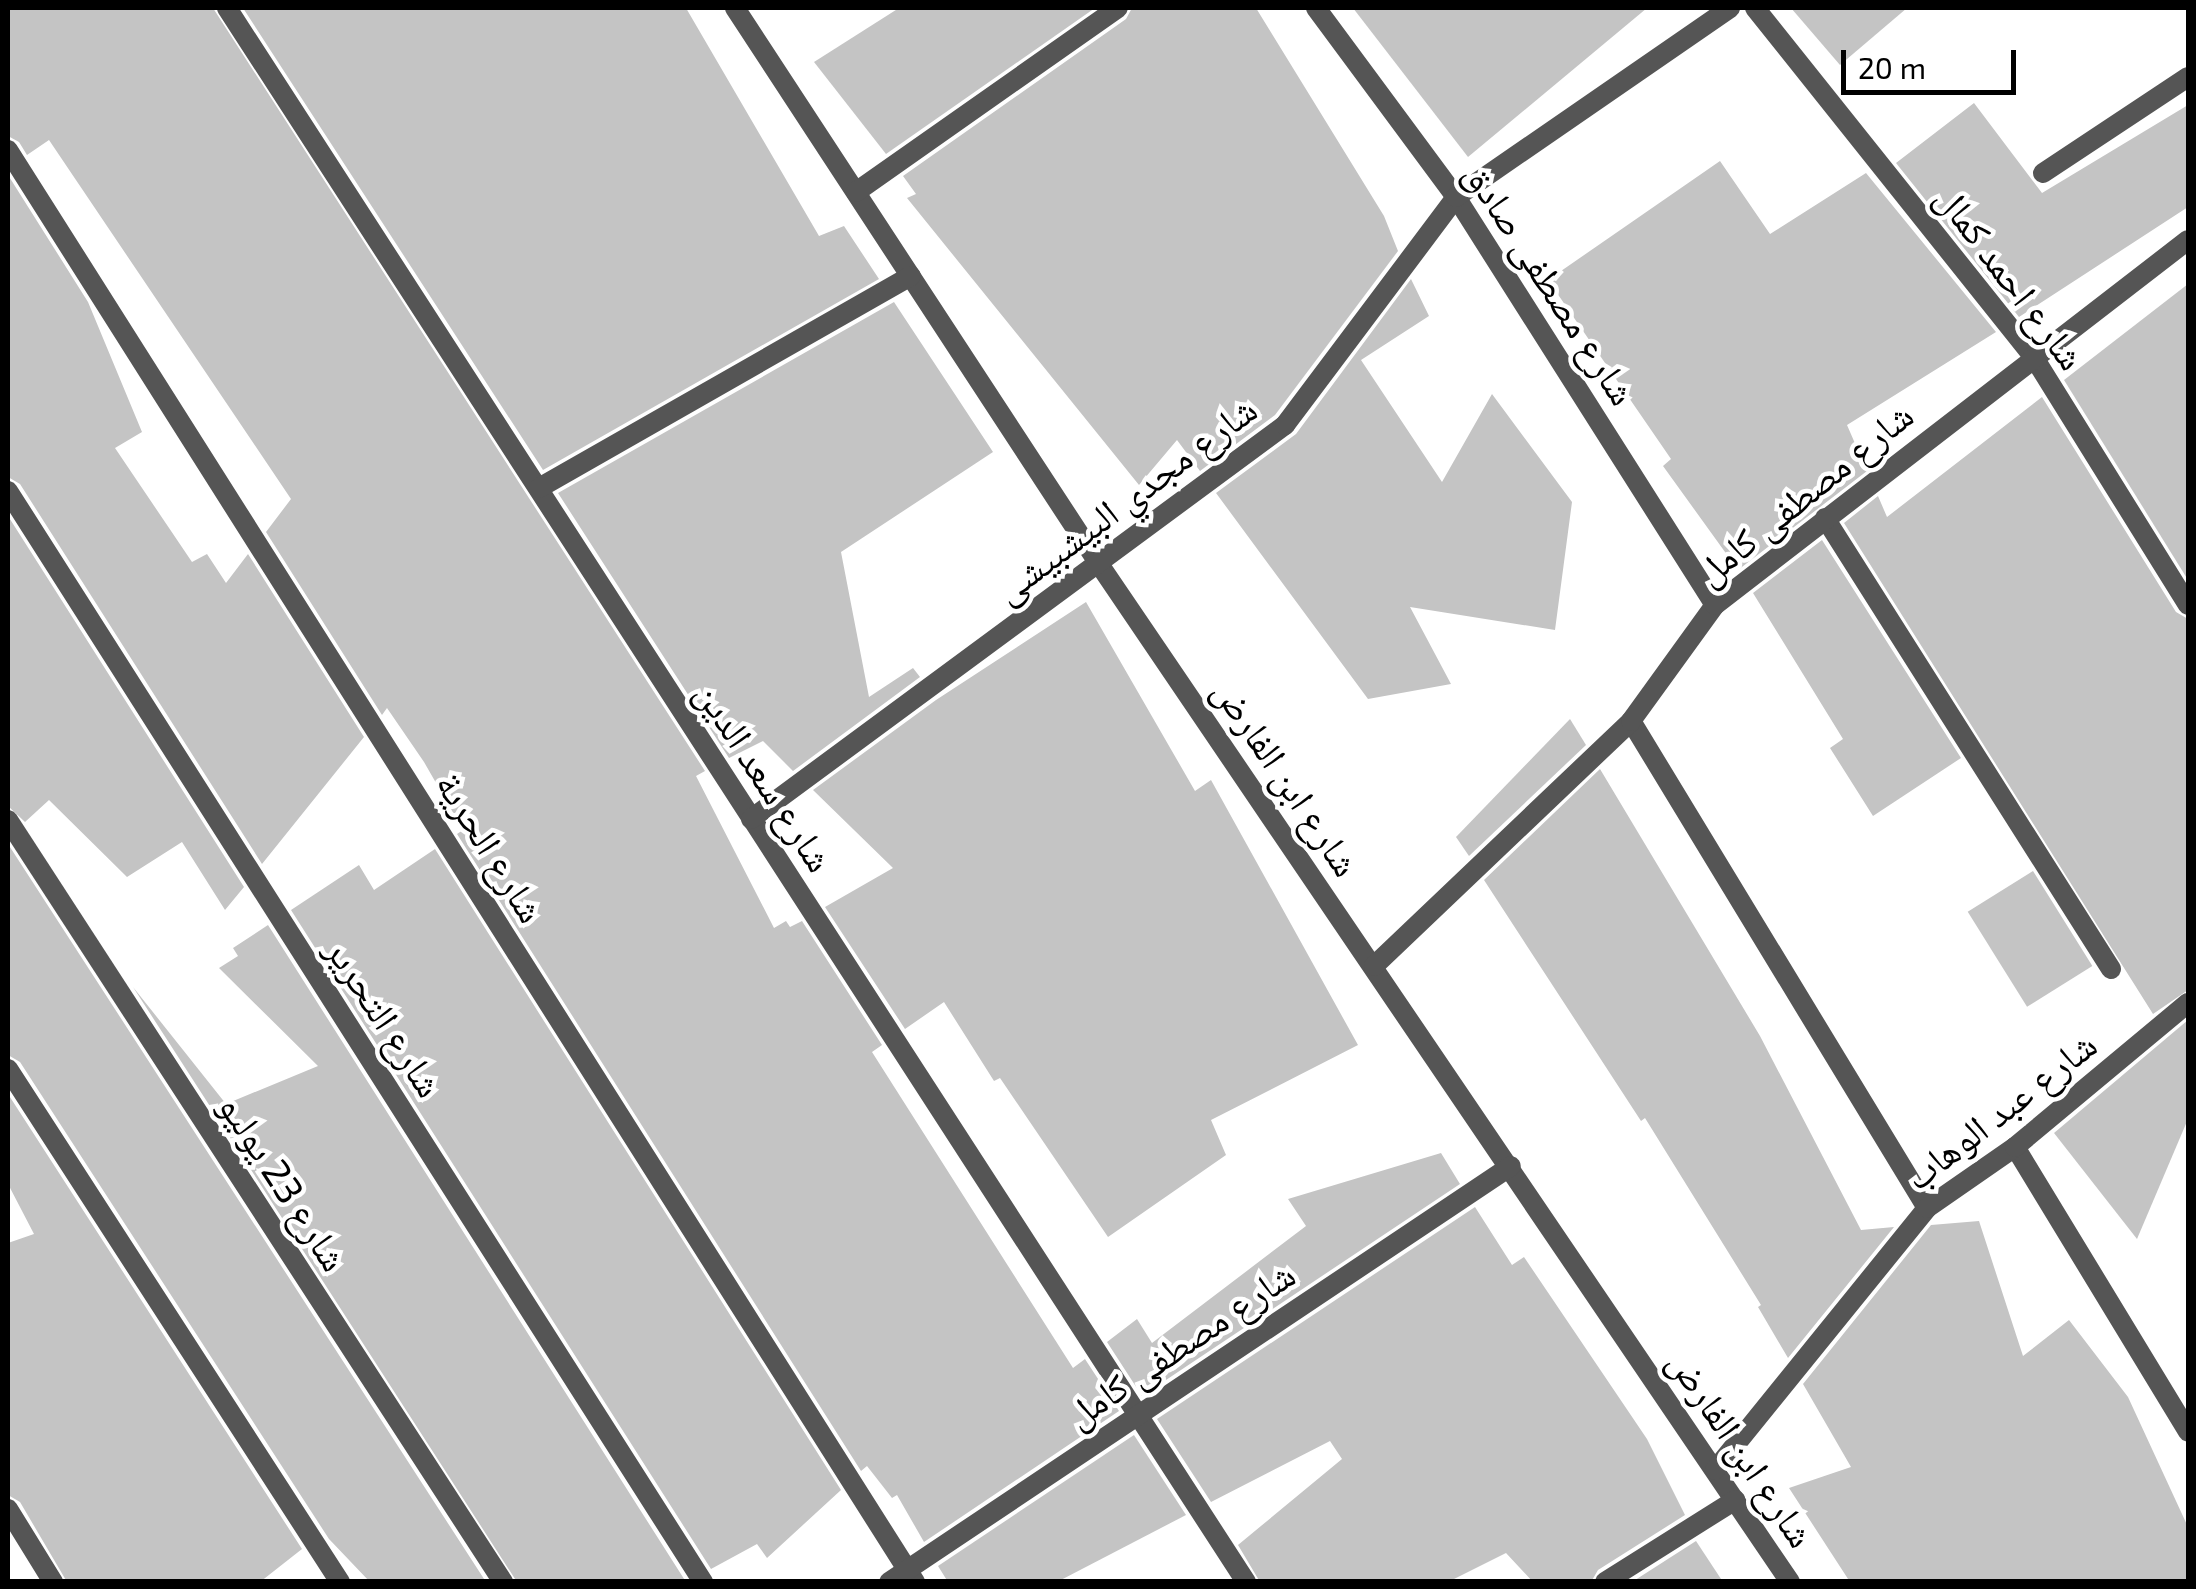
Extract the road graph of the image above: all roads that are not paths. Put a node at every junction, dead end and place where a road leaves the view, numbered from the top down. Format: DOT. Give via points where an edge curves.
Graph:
graph roads {
  1 [pos="228,8"];
  2 [pos="735,8"];
  3 [pos="1118,8"];
  4 [pos="1316,8"];
  5 [pos="1730,8"];
  6 [pos="1755,8"];
  7 [pos="2188,77"];
  8 [pos="8,150"];
  9 [pos="2043,173"];
  10 [pos="856,192"];
  11 [pos="1456,197"];
  12 [pos="2188,240"];
  13 [pos="911,276"];
  14 [pos="2033,356"];
  15 [pos="539,488"];
  16 [pos="8,491"];
  17 [pos="1825,518"];
  18 [pos="1099,564"];
  19 [pos="2188,605"];
  20 [pos="1714,606"];
  21 [pos="1631,721"];
  22 [pos="751,819"];
  23 [pos="8,820"];
  24 [pos="1374,966"];
  25 [pos="2112,969"];
  26 [pos="2188,1003"];
  27 [pos="8,1069"];
  28 [pos="2015,1147"];
  29 [pos="1510,1166"];
  30 [pos="1926,1208"];
  31 [pos="1136,1415"];
  32 [pos="2188,1431"];
  33 [pos="1714,1470"];
  34 [pos="1735,1500"];
  35 [pos="8,1509"];
  36 [pos="911,1575"];
  37 [pos="52,1582"];
  38 [pos="340,1582"];
  39 [pos="503,1582"];
  40 [pos="703,1582"];
  41 [pos="889,1582"];
  42 [pos="1246,1582"];
  43 [pos="1606,1582"];
  44 [pos="1790,1582"];
  1 -- 15 [label="street, شارع سعد الدين"];
  2 -- 10 [label="street, شارع ابن الفارض"];
  3 -- 10 [label="street"];
  4 -- 11 [label="street, شارع مصطفى صادق"];
  5 -- 11 [label="street, شارع مجدي البيشبيشى"];
  6 -- 14 [label="street, شارع احمد كمال"];
  7 -- 9 [label="street"];
  8 -- 36 [label="street, شارع الحرية"];
  10 -- 13 [label="street, شارع ابن الفارض"];
  11 -- 18 [label="street, شارع مجدي البيشبيشى" via="1285,425"];
  11 -- 20 [label="street, شارع مصطفى صادق"];
  12 -- 14 [label="street, شارع مصطفى كامل"];
  13 -- 15 [label="street"];
  13 -- 18 [label="street, شارع ابن الفارض"];
  14 -- 17 [label="street, شارع مصطفى كامل"];
  14 -- 19 [label="street, شارع احمد كمال"];
  15 -- 22 [label="street, شارع سعد الدين"];
  16 -- 40 [label="street, شارع التحرير"];
  17 -- 20 [label="street, شارع مصطفى كامل"];
  17 -- 25 [label="street"];
  18 -- 22 [label="street, شارع مجدي البيشبيشى"];
  18 -- 24 [label="street, شارع ابن الفارض"];
  20 -- 21 [label="street, شارع مصطفى كامل"];
  21 -- 24 [label="street, شارع مصطفى كامل"];
  21 -- 30 [label="street"];
  22 -- 31 [label="street, شارع سعد الدين"];
  23 -- 39 [label="street, شارع 23 يوليو"];
  24 -- 29 [label="street, شارع ابن الفارض"];
  26 -- 28 [label="street, شارع عبد الوهاب"];
  27 -- 38 [label="street"];
  28 -- 30 [label="street, شارع عبد الوهاب"];
  28 -- 32 [label="street"];
  29 -- 31 [label="street, شارع مصطفى كامل"];
  29 -- 33 [label="street, شارع ابن الفارض"];
  30 -- 33 [label="street, شارع عبد الوهاب"];
  31 -- 36 [label="street, شارع مصطفى كامل"];
  31 -- 42 [label="street, شارع سعد الدين"];
  33 -- 34 [label="street, شارع ابن الفارض"];
  34 -- 43 [label="street"];
  34 -- 44 [label="street, شارع ابن الفارض"];
  35 -- 37 [label="street"];
  36 -- 41 [label="street, شارع مصطفى كامل"];
}
